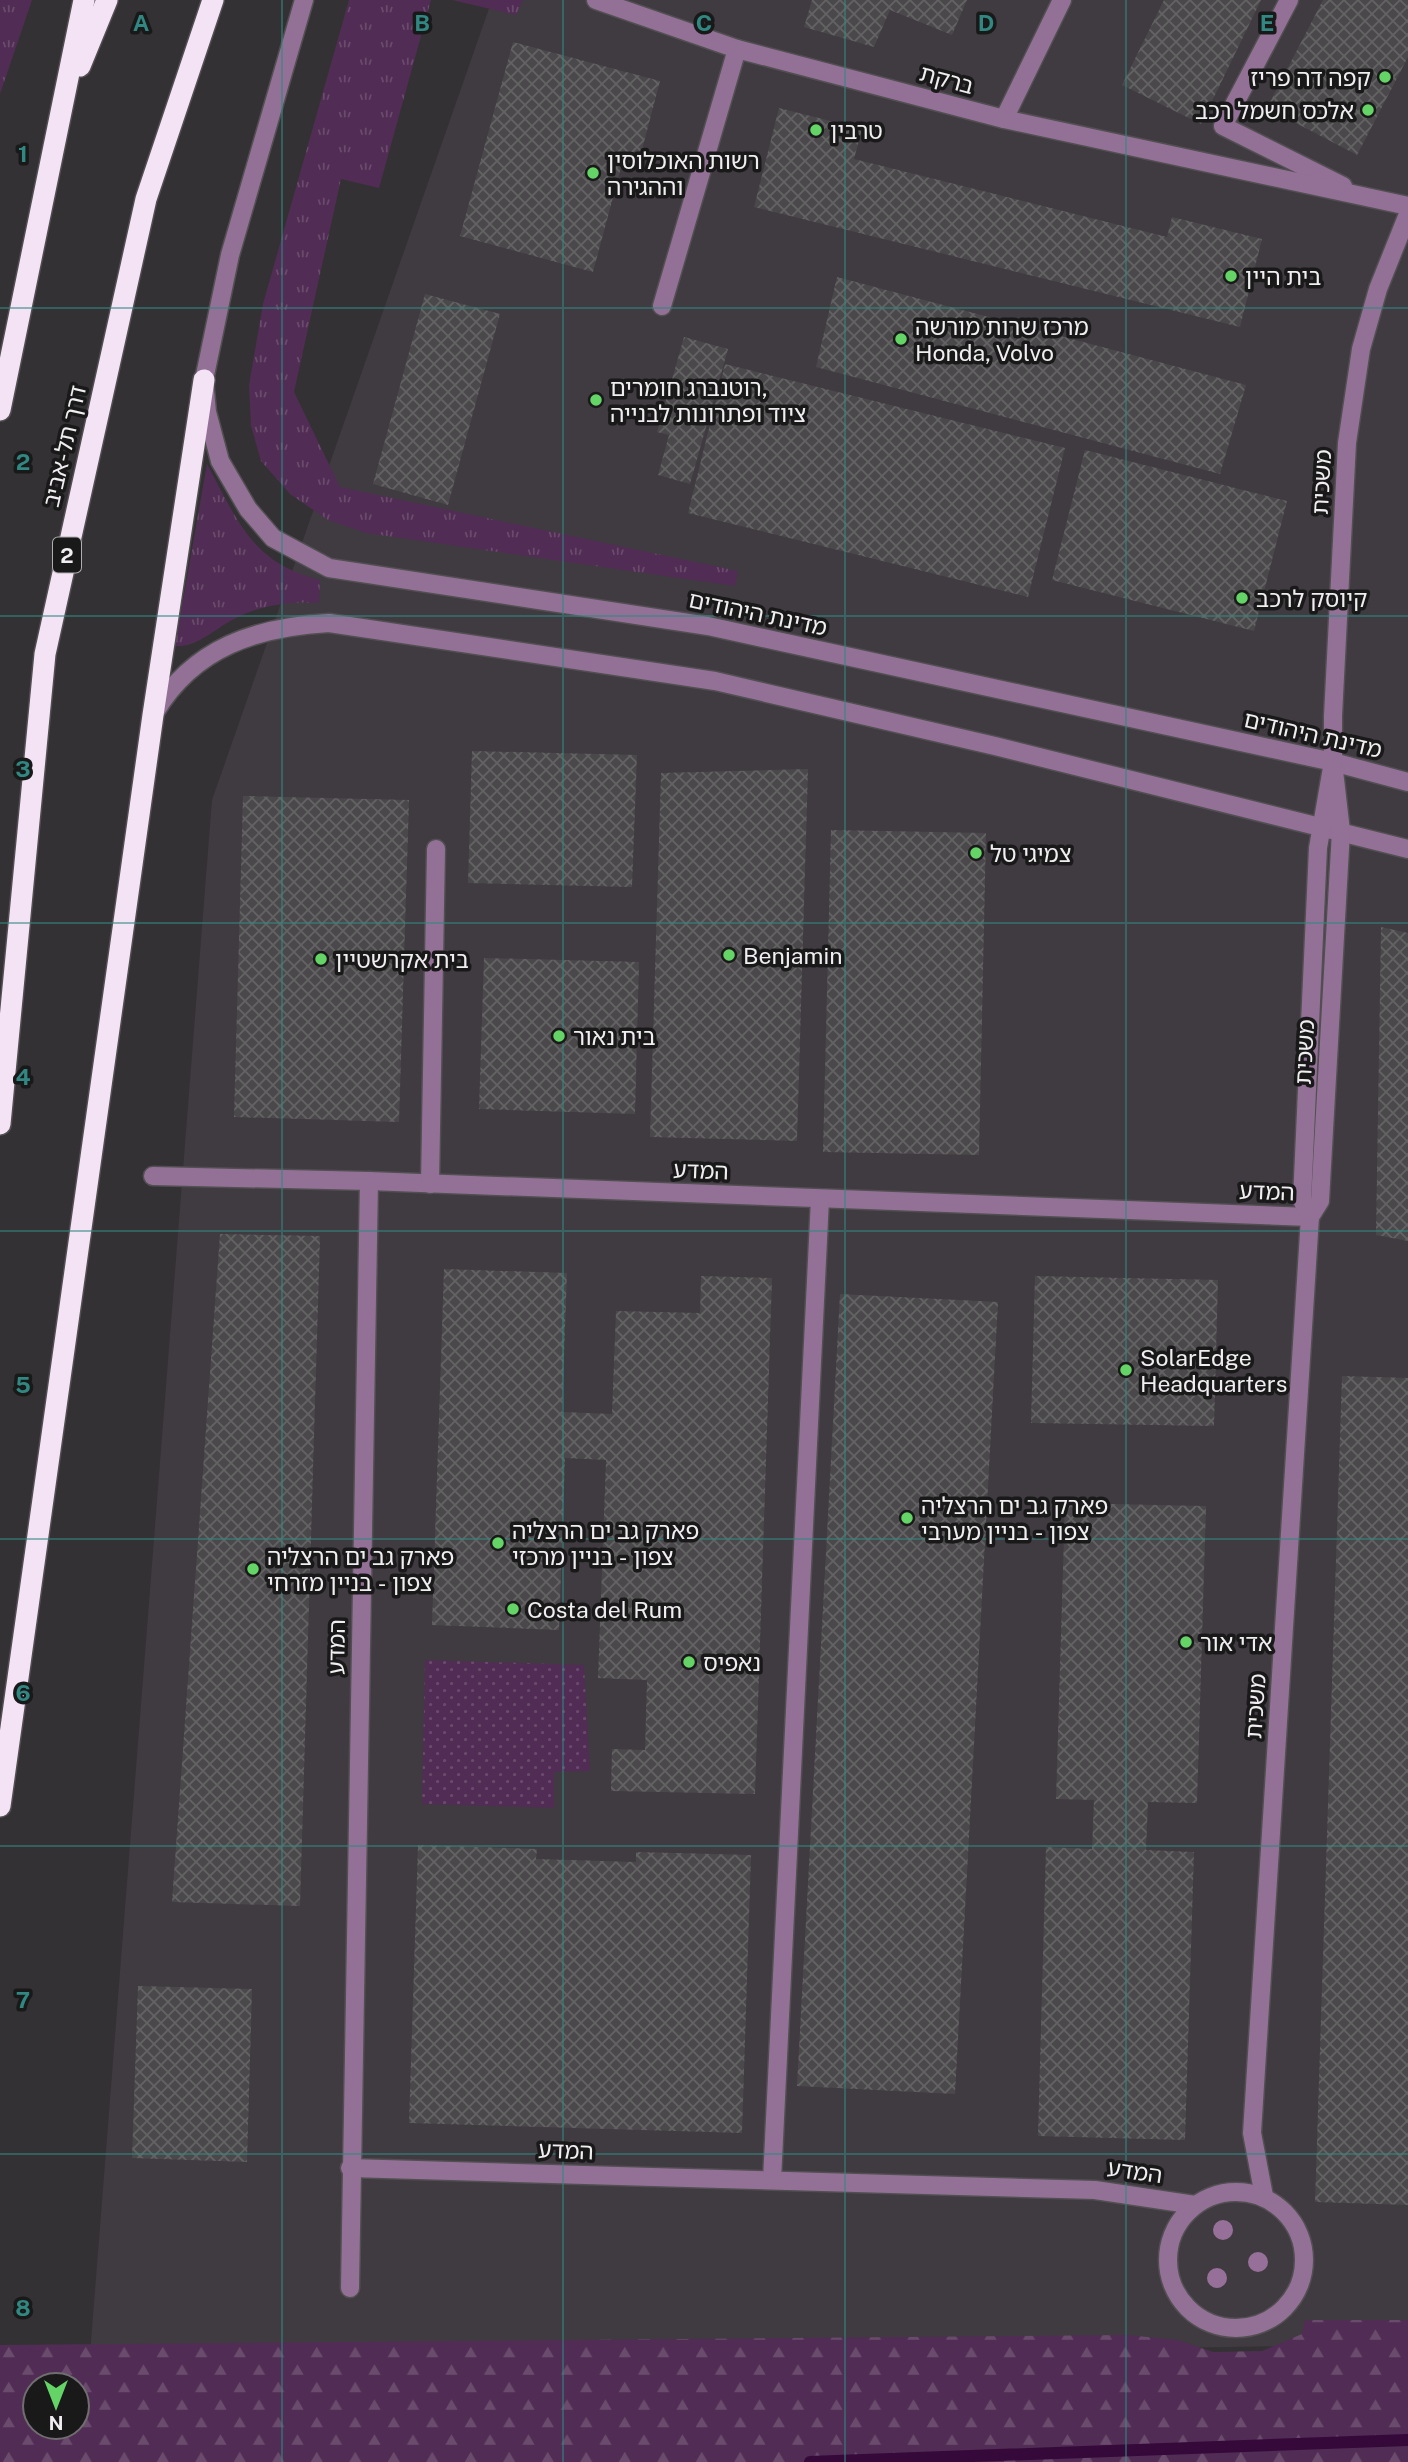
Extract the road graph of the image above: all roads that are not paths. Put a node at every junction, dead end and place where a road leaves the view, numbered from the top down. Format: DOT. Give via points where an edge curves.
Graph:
graph roads {
  1 [pos="84,0"];
  2 [pos="107,0"];
  3 [pos="213,0"];
  4 [pos="304,0"];
  5 [pos="596,0"];
  6 [pos="1062,0"];
  7 [pos="1289,0"];
  8 [pos="737,49"];
  9 [pos="60,115"];
  10 [pos="1004,119"];
  11 [pos="1365,197"];
  12 [pos="1408,206"];
  13 [pos="1408,214"];
  14 [pos="662,306"];
  15 [pos="204,380"];
  16 [pos="0,410"];
  17 [pos="153,715"];
  18 [pos="1333,762"];
  19 [pos="1408,782"];
  20 [pos="1321,826"];
  21 [pos="1341,831"];
  22 [pos="436,849"];
  23 [pos="1408,849"];
  24 [pos="0,1124"];
  25 [pos="153,1177"];
  26 [pos="369,1181"];
  27 [pos="430,1184"];
  28 [pos="820,1199"];
  29 [pos="1310,1217"];
  30 [pos="0,1806"];
  31 [pos="350,2168"];
  32 [pos="772,2180"];
  33 [pos="1264,2196"];
  34 [pos="1195,2205"];
  35 [pos="350,2288"];
  1 -- 9 [label="highway"];
  2 -- 9 [label="highway"];
  3 -- 24 [label="highway, דרך תל-אביב / 2" via="146,199 45,654"];
  4 -- 15 [label="street" via="230,255"];
  5 -- 8 [label="street, ברקת"];
  6 -- 10 [label="street"];
  7 -- 11 [label="street" via="1223,126"];
  8 -- 10 [label="street, ברקת"];
  8 -- 14 [label="street"];
  9 -- 16 [label="highway"];
  10 -- 11 [label="street, ברקת"];
  11 -- 12 [label="street, ברקת"];
  13 -- 18 [label="street, משכית" via="1378,289 1361,349 1347,443"];
  15 -- 17 [label="highway"];
  15 -- 18 [label="street, מדינת היהודים" via="213,444 248,509 273,538 329,568 708,626"];
  17 -- 20 [label="street" via="170,688 218,650 256,634 329,624 715,681"];
  17 -- 30 [label="highway"];
  18 -- 19 [label="street, מדינת היהודים"];
  18 -- 20 [label="street, משכית"];
  18 -- 21 [label="street, משכית"];
  20 -- 21 [label="street"];
  20 -- 29 [label="street, משכית" via="1302,1200"];
  21 -- 23 [label="street"];
  21 -- 29 [label="street, משכית" via="1320,1201"];
  22 -- 27 [label="street"];
  25 -- 26 [label="street"];
  26 -- 27 [label="street, המדע"];
  26 -- 31 [label="street, המדע"];
  27 -- 28 [label="street, המדע"];
  28 -- 29 [label="street, המדע"];
  28 -- 32 [label="street"];
  29 -- 33 [label="street, משכית" via="1252,2133"];
  31 -- 32 [label="street, המדע"];
  31 -- 35 [label="street"];
  32 -- 34 [label="street, המדע" via="1095,2190"];
  33 -- 34 [label="street" via="1227,2191"];
  33 -- 34 [label="street" via="1297,2226 1305,2260 1301,2284 1287,2306 1268,2321 1243,2328 1219,2326 1190,2311 1175,2292 1168,2268 1169,2244 1179,2222"];
}
